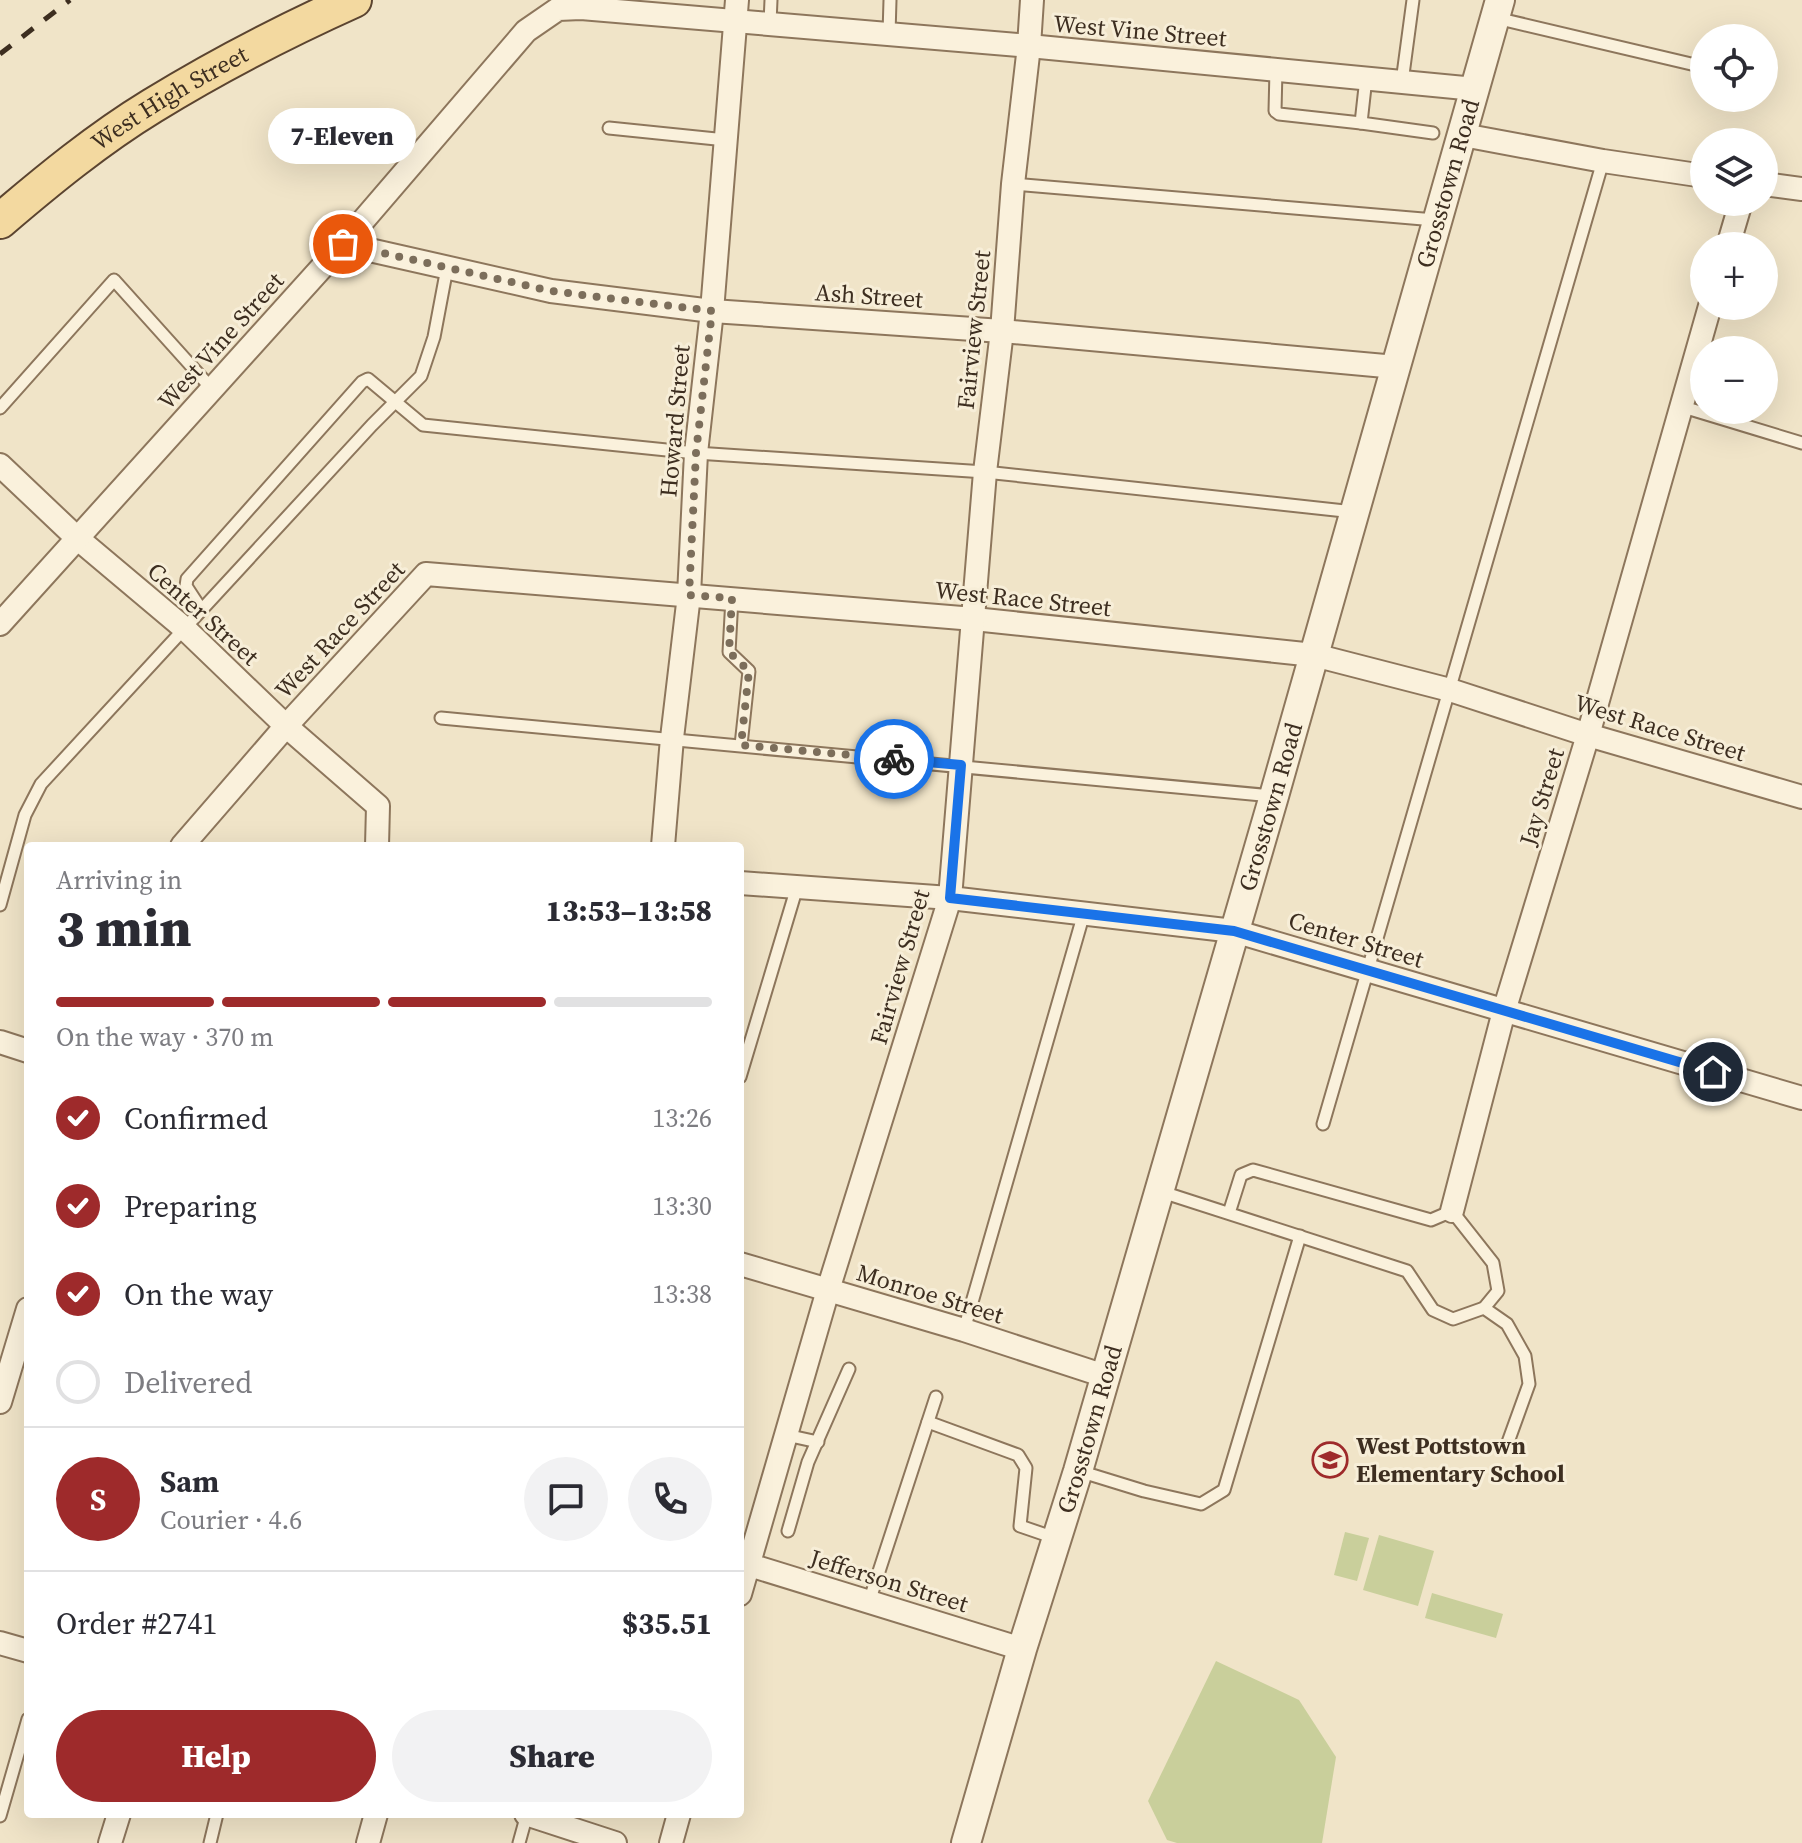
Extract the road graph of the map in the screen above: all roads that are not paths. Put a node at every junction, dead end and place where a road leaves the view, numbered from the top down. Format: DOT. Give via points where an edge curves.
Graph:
graph roads {
  1 [pos="354,0"];
  2 [pos="771,0"];
  3 [pos="890,0"];
  4 [pos="1032,0"];
  5 [pos="1413,0"];
  6 [pos="1498,9"];
  7 [pos="737,10"];
  8 [pos="770,23"];
  9 [pos="889,34"];
  10 [pos="1029,46"];
  11 [pos="1690,63"];
  12 [pos="1276,70"];
  13 [pos="1366,78"];
  14 [pos="1402,82"];
  15 [pos="1475,89"];
  16 [pos="1361,123"];
  17 [pos="609,128"];
  18 [pos="1433,133"];
  19 [pos="1463,135"];
  20 [pos="726,140"];
  21 [pos="1603,161"];
  22 [pos="1690,174"];
  23 [pos="1013,184"];
  24 [pos="1778,186"];
  25 [pos="1802,189"];
  26 [pos="0,221"];
  27 [pos="1438,221"];
  28 [pos="343,244"];
  29 [pos="447,268"];
  30 [pos="712,311"];
  31 [pos="1706,320"];
  32 [pos="1002,331"];
  33 [pos="1396,367"];
  34 [pos="212,389"];
  35 [pos="396,402"];
  36 [pos="1680,406"];
  37 [pos="0,408"];
  38 [pos="1802,443"];
  39 [pos="696,453"];
  40 [pos="0,465"];
  41 [pos="985,472"];
  42 [pos="1355,513"];
  43 [pos="77,538"];
  44 [pos="689,595"];
  45 [pos="732,598"];
  46 [pos="201,609"];
  47 [pos="974,619"];
  48 [pos="0,624"];
  49 [pos="184,628"];
  50 [pos="1314,655"];
  51 [pos="1450,690"];
  52 [pos="441,718"];
  53 [pos="286,726"];
  54 [pos="1588,735"];
  55 [pos="672,738"];
  56 [pos="741,745"];
  57 [pos="961,765"];
  58 [pos="1274,796"];
  59 [pos="1802,797"];
  60 [pos="185,842"];
  61 [pos="377,842"];
  62 [pos="663,842"];
  63 [pos="744,883"];
  64 [pos="797,887"];
  65 [pos="950,898"];
  66 [pos="0,905"];
  67 [pos="1084,912"];
  68 [pos="1234,931"];
  69 [pos="1366,970"];
  70 [pos="1504,1011"];
  71 [pos="0,1042"];
  72 [pos="24,1050"];
  73 [pos="744,1064"];
  74 [pos="1802,1098"];
  75 [pos="1323,1124"];
  76 [pos="1159,1191"];
  77 [pos="1452,1211"];
  78 [pos="1229,1213"];
  79 [pos="1300,1236"];
  80 [pos="744,1265"];
  81 [pos="828,1290"];
  82 [pos="1484,1308"];
  83 [pos="24,1320"];
  84 [pos="964,1330"];
  85 [pos="14,1349"];
  86 [pos="849,1369"];
  87 [pos="1105,1376"];
  88 [pos="936,1397"];
  89 [pos="0,1402"];
  90 [pos="928,1422"];
  91 [pos="786,1435"];
  92 [pos="818,1442"];
  93 [pos="1507,1445"];
  94 [pos="1078,1471"];
  95 [pos="788,1531"];
  96 [pos="1057,1539"];
  97 [pos="744,1563"];
  98 [pos="869,1602"];
  99 [pos="0,1643"];
  100 [pos="1022,1649"];
  101 [pos="24,1650"];
  102 [pos="24,1733"];
  103 [pos="0,1816"];
  104 [pos="118,1818"];
  105 [pos="216,1818"];
  106 [pos="375,1818"];
  107 [pos="525,1818"];
  108 [pos="538,1818"];
  109 [pos="678,1818"];
  110 [pos="110,1843"];
  111 [pos="210,1843"];
  112 [pos="368,1843"];
  113 [pos="519,1843"];
  114 [pos="615,1843"];
  115 [pos="671,1843"];
  116 [pos="966,1843"];
  1 -- 26 [label="main road, West High Street" via="151,106"];
  2 -- 8 [label="lane"];
  3 -- 9 [label="lane"];
  4 -- 10 [label="street, Fairview Street"];
  5 -- 14 [label="lane"];
  6 -- 11 [label="lane"];
  6 -- 15 [label="street, Grosstown Road"];
  7 -- 8 [label="street, West Vine Street"];
  7 -- 20 [label="street, Howard Street"];
  7 -- 28 [label="street, West Vine Street" via="558,9 526,31"];
  8 -- 9 [label="street, West Vine Street"];
  9 -- 10 [label="street, West Vine Street"];
  10 -- 12 [label="street, West Vine Street"];
  10 -- 23 [label="street, Fairview Street"];
  12 -- 13 [label="street, West Vine Street"];
  12 -- 16 [label="lane" via="1279,114"];
  13 -- 14 [label="street, West Vine Street"];
  13 -- 16 [label="lane"];
  14 -- 15 [label="street, West Vine Street"];
  15 -- 19 [label="street, Grosstown Road"];
  16 -- 18 [label="lane"];
  17 -- 20 [label="lane"];
  19 -- 21 [label="street"];
  19 -- 27 [label="street, Grosstown Road"];
  20 -- 30 [label="street, Howard Street"];
  21 -- 22 [label="street"];
  21 -- 51 [label="lane"];
  23 -- 27 [label="lane"];
  23 -- 32 [label="street, Fairview Street"];
  24 -- 25 [label="street"];
  27 -- 33 [label="street, Grosstown Road"];
  28 -- 29 [label="street, Ash Street"];
  28 -- 34 [label="street, West Vine Street"];
  29 -- 30 [label="street, Ash Street" via="551,291"];
  29 -- 35 [label="lane" via="421,376"];
  30 -- 32 [label="street, Ash Street"];
  30 -- 39 [label="street, Howard Street"];
  31 -- 36 [label="street, Jay Street"];
  32 -- 33 [label="street, Ash Street"];
  32 -- 41 [label="street, Fairview Street"];
  33 -- 42 [label="street, Grosstown Road"];
  34 -- 37 [label="lane" via="114,280"];
  34 -- 43 [label="street, West Vine Street"];
  35 -- 39 [label="lane" via="423,425"];
  35 -- 46 [label="lane"];
  35 -- 46 [label="lane" via="371,380 362,382 187,579"];
  36 -- 38 [label="lane"];
  36 -- 54 [label="street, Jay Street"];
  39 -- 41 [label="lane"];
  39 -- 44 [label="street, Howard Street"];
  40 -- 43 [label="street, Center Street"];
  41 -- 42 [label="lane"];
  41 -- 47 [label="street, Fairview Street"];
  42 -- 50 [label="street, Grosstown Road"];
  43 -- 48 [label="street, West Vine Street"];
  43 -- 49 [label="street, Center Street"];
  44 -- 45 [label="street, West Race Street"];
  44 -- 53 [label="street, West Race Street" via="426,574"];
  44 -- 55 [label="street, Howard Street"];
  45 -- 47 [label="street, West Race Street"];
  45 -- 56 [label="lane" via="729,652 749,671"];
  46 -- 49 [label="lane"];
  47 -- 50 [label="street, West Race Street"];
  47 -- 57 [label="street, Fairview Street"];
  49 -- 53 [label="street, Center Street"];
  49 -- 66 [label="lane" via="41,784 25,815"];
  50 -- 51 [label="street, West Race Street"];
  50 -- 58 [label="street, Grosstown Road"];
  51 -- 54 [label="street, West Race Street"];
  51 -- 69 [label="lane"];
  52 -- 55 [label="lane"];
  53 -- 60 [label="street"];
  53 -- 61 [label="street, Center Street" via="378,806"];
  54 -- 59 [label="street, West Race Street"];
  54 -- 70 [label="street, Jay Street"];
  55 -- 56 [label="lane"];
  55 -- 62 [label="street, Howard Street"];
  56 -- 57 [label="lane"];
  57 -- 58 [label="lane"];
  57 -- 65 [label="street, Fairview Street"];
  58 -- 68 [label="street, Grosstown Road"];
  63 -- 64 [label="street, Center Street"];
  64 -- 65 [label="street, Center Street"];
  64 -- 73 [label="lane"];
  65 -- 67 [label="street, Center Street"];
  65 -- 81 [label="street, Fairview Street"];
  67 -- 68 [label="street, Center Street"];
  67 -- 84 [label="lane"];
  68 -- 69 [label="street, Center Street"];
  68 -- 76 [label="street, Grosstown Road"];
  69 -- 70 [label="street, Center Street"];
  69 -- 75 [label="lane"];
  70 -- 74 [label="street, Center Street"];
  70 -- 77 [label="street, Jay Street"];
  71 -- 72 [label="street"];
  76 -- 78 [label="lane"];
  76 -- 87 [label="street, Grosstown Road"];
  77 -- 78 [label="lane" via="1431,1220 1253,1170 1241,1175"];
  77 -- 82 [label="lane" via="1493,1263 1498,1291"];
  78 -- 79 [label="lane"];
  79 -- 82 [label="lane" via="1407,1271 1433,1310 1453,1319"];
  79 -- 94 [label="lane" via="1224,1490 1201,1504"];
  80 -- 81 [label="street, Monroe Street"];
  81 -- 84 [label="street, Monroe Street"];
  81 -- 91 [label="street, Fairview Street"];
  82 -- 93 [label="lane" via="1507,1324 1525,1356 1529,1384"];
  83 -- 85 [label="street"];
  84 -- 87 [label="street, Monroe Street"];
  85 -- 89 [label="street"];
  86 -- 92 [label="lane"];
  87 -- 94 [label="street, Grosstown Road"];
  88 -- 90 [label="lane"];
  90 -- 96 [label="lane" via="1018,1455 1026,1468 1020,1526"];
  90 -- 98 [label="lane"];
  91 -- 92 [label="lane"];
  91 -- 97 [label="street, Fairview Street"];
  92 -- 95 [label="lane"];
  94 -- 96 [label="street, Grosstown Road"];
  96 -- 100 [label="street, Grosstown Road"];
  97 -- 98 [label="street, Jefferson Street"];
  98 -- 100 [label="street, Jefferson Street"];
  99 -- 101 [label="street"];
  100 -- 116 [label="street, Grosstown Road"];
  102 -- 103 [label="lane"];
  104 -- 110 [label="street"];
  105 -- 111 [label="lane"];
  106 -- 112 [label="street"];
  107 -- 113 [label="lane"];
  108 -- 114 [label="street"];
  109 -- 115 [label="street"];
}
